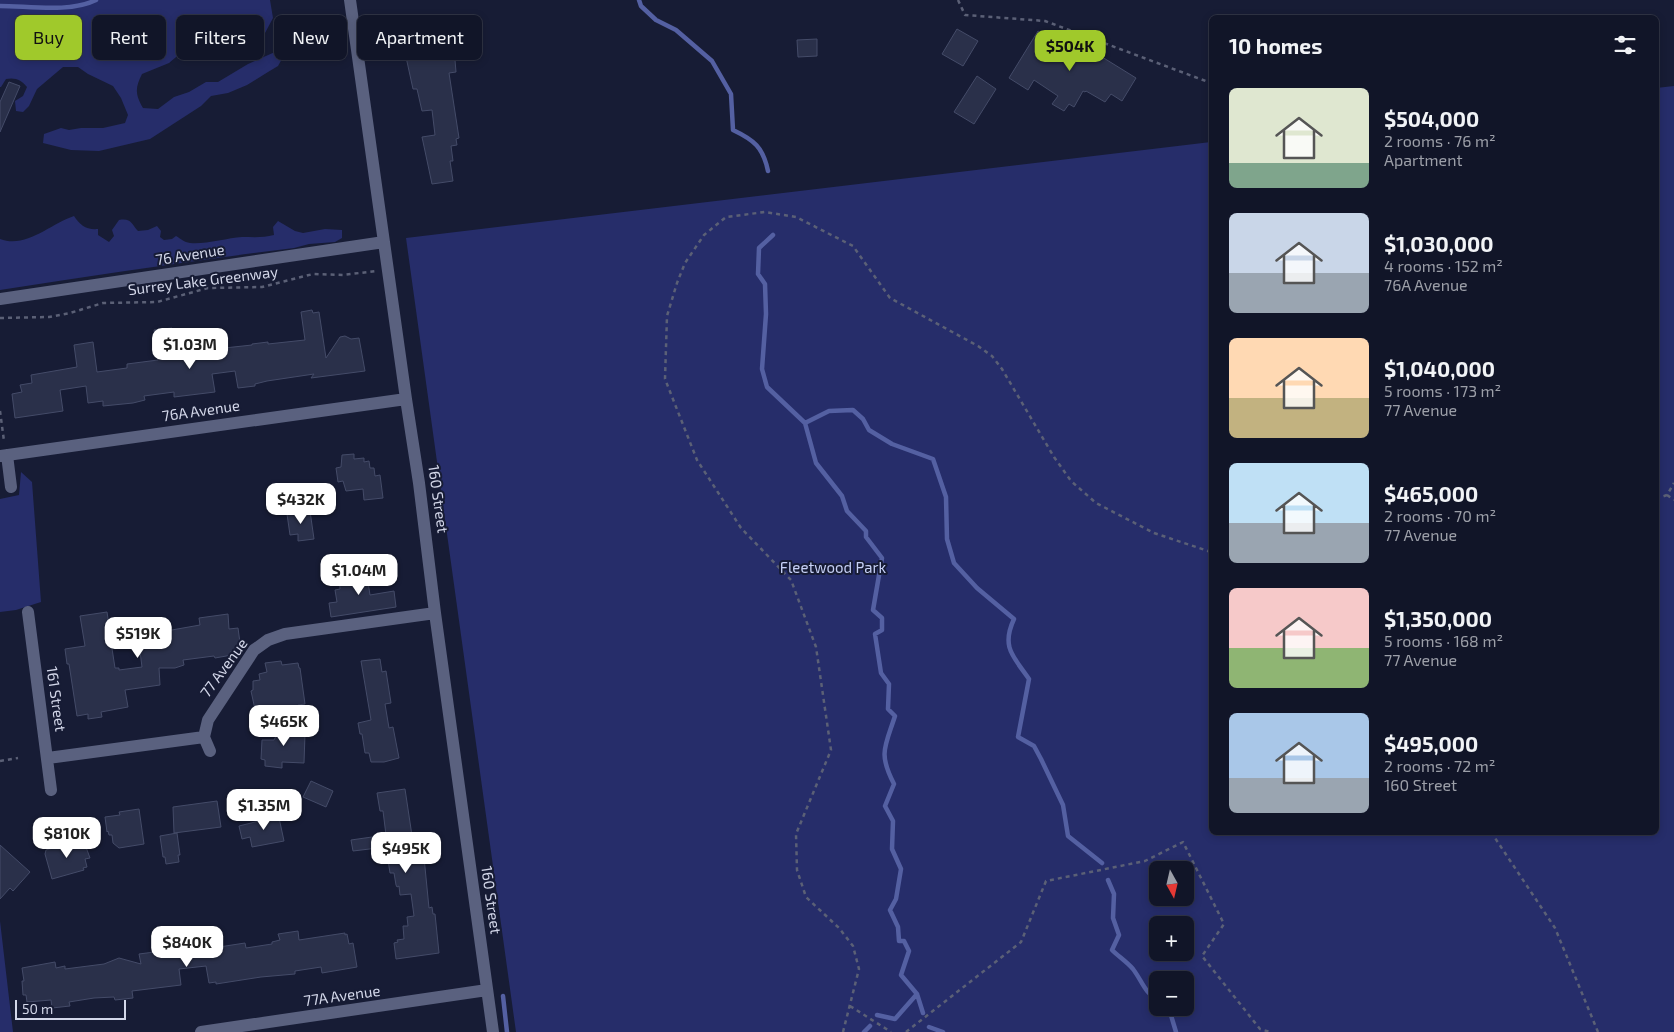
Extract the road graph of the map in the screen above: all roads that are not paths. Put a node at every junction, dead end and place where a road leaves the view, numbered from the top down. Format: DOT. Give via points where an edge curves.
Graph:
graph roads {
  1 [pos="350,0"];
  2 [pos="384,242"];
  3 [pos="0,299"];
  4 [pos="406,398"];
  5 [pos="4,452"];
  6 [pos="12,487"];
  7 [pos="28,612"];
  8 [pos="435,614"];
  9 [pos="204,737"];
  10 [pos="210,751"];
  11 [pos="48,758"];
  12 [pos="51,790"];
  13 [pos="487,990"];
  14 [pos="201,1032"];
  15 [pos="492,1032"];
  1 -- 2 [label="street, 160 Street"];
  2 -- 3 [label="street, 76 Avenue"];
  2 -- 4 [label="street, 160 Street"];
  4 -- 5 [label="street, 76A Avenue"];
  4 -- 8 [label="street, 160 Street"];
  5 -- 6 [label="street"];
  7 -- 11 [label="street, 161 Street"];
  8 -- 9 [label="street, 77 Avenue" via="285,634 268,640 254,650 208,720"];
  8 -- 13 [label="street, 160 Street"];
  9 -- 10 [label="street"];
  9 -- 11 [label="street"];
  11 -- 12 [label="street, 161 Street"];
  13 -- 14 [label="street, 77A Avenue"];
  13 -- 15 [label="street, 160 Street"];
}
